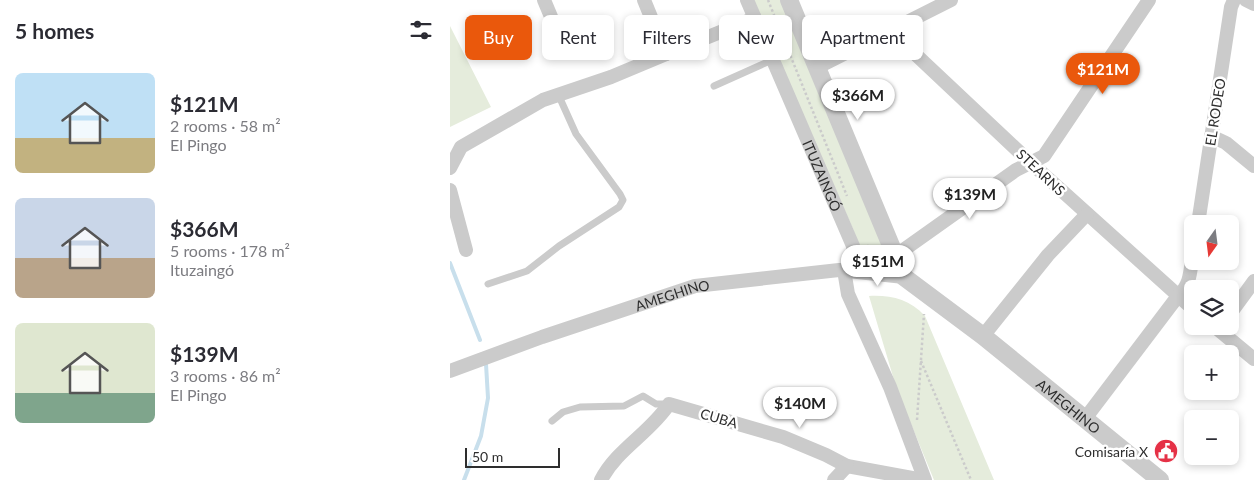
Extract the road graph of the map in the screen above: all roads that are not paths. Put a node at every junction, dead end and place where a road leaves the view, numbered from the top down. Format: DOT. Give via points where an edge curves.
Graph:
graph roads {
  1 [pos="544,0"];
  2 [pos="644,0"];
  3 [pos="748,0"];
  4 [pos="789,0"];
  5 [pos="951,0"];
  6 [pos="1149,0"];
  7 [pos="1234,0"];
  8 [pos="1246,0"];
  9 [pos="1254,4"];
  10 [pos="550,15"];
  11 [pos="650,15"];
  12 [pos="754,15"];
  13 [pos="923,15"];
  14 [pos="652,60"];
  15 [pos="772,60"];
  16 [pos="834,60"];
  17 [pos="922,60"];
  18 [pos="818,68"];
  19 [pos="714,86"];
  20 [pos="558,94"];
  21 [pos="1211,136"];
  22 [pos="1031,163"];
  23 [pos="1254,166"];
  24 [pos="450,168"];
  25 [pos="450,190"];
  26 [pos="1086,214"];
  27 [pos="1199,215"];
  28 [pos="466,250"];
  29 [pos="896,256"];
  30 [pos="850,270"];
  31 [pos="1190,270"];
  32 [pos="904,277"];
  33 [pos="1254,281"];
  34 [pos="488,284"];
  35 [pos="1178,296"];
  36 [pos="1184,301"];
  37 [pos="1239,302"];
  38 [pos="1226,335"];
  39 [pos="983,336"];
  40 [pos="1254,359"];
  41 [pos="450,371"];
  42 [pos="669,404"];
  43 [pos="1084,420"];
  44 [pos="552,421"];
  45 [pos="847,466"];
  46 [pos="601,480"];
  47 [pos="834,480"];
  48 [pos="924,480"];
  49 [pos="1160,480"];
  1 -- 10 [label="street"];
  2 -- 11 [label="street"];
  3 -- 12 [label="street, ITUZAINGÓ"];
  4 -- 18 [label="street"];
  5 -- 13 [label="street"];
  6 -- 22 [label="street" via="1044,156"];
  7 -- 21 [label="street, EL RODEO"];
  8 -- 9 [label="street"];
  14 -- 20 [label="street"];
  15 -- 19 [label="lane"];
  15 -- 30 [label="street, ITUZAINGÓ" via="853,246"];
  16 -- 18 [label="street"];
  17 -- 22 [label="street, STEARNS"];
  18 -- 29 [label="street"];
  20 -- 24 [label="street" via="461,147"];
  20 -- 34 [label="lane" via="576,134 622,200 619,207 527,271"];
  21 -- 23 [label="street" via="1226,143"];
  21 -- 27 [label="street, EL RODEO"];
  22 -- 26 [label="street, STEARNS"];
  22 -- 29 [label="street" via="1016,170"];
  25 -- 28 [label="street"];
  26 -- 35 [label="street, STEARNS"];
  26 -- 39 [label="street" via="1048,255"];
  29 -- 32 [label="street"];
  30 -- 32 [label="street, AMEGHINO"];
  30 -- 41 [label="street, AMEGHINO" via="695,286"];
  30 -- 48 [label="street, ITUZAINGÓ" via="848,294 890,388"];
  31 -- 35 [label="street" via="1189,281"];
  32 -- 39 [label="street, AMEGHINO"];
  33 -- 37 [label="street"];
  35 -- 36 [label="street, STEARNS"];
  35 -- 43 [label="street"];
  38 -- 40 [label="street"];
  39 -- 43 [label="street, AMEGHINO"];
  42 -- 44 [label="lane" via="656,404 643,396 624,406 580,407 563,412"];
  42 -- 45 [label="street, CUBA" via="784,438"];
  42 -- 46 [label="street" via="660,417 610,463"];
  43 -- 49 [label="street, AMEGHINO"];
  45 -- 47 [label="street"];
  45 -- 48 [label="street, CUBA"];
}
